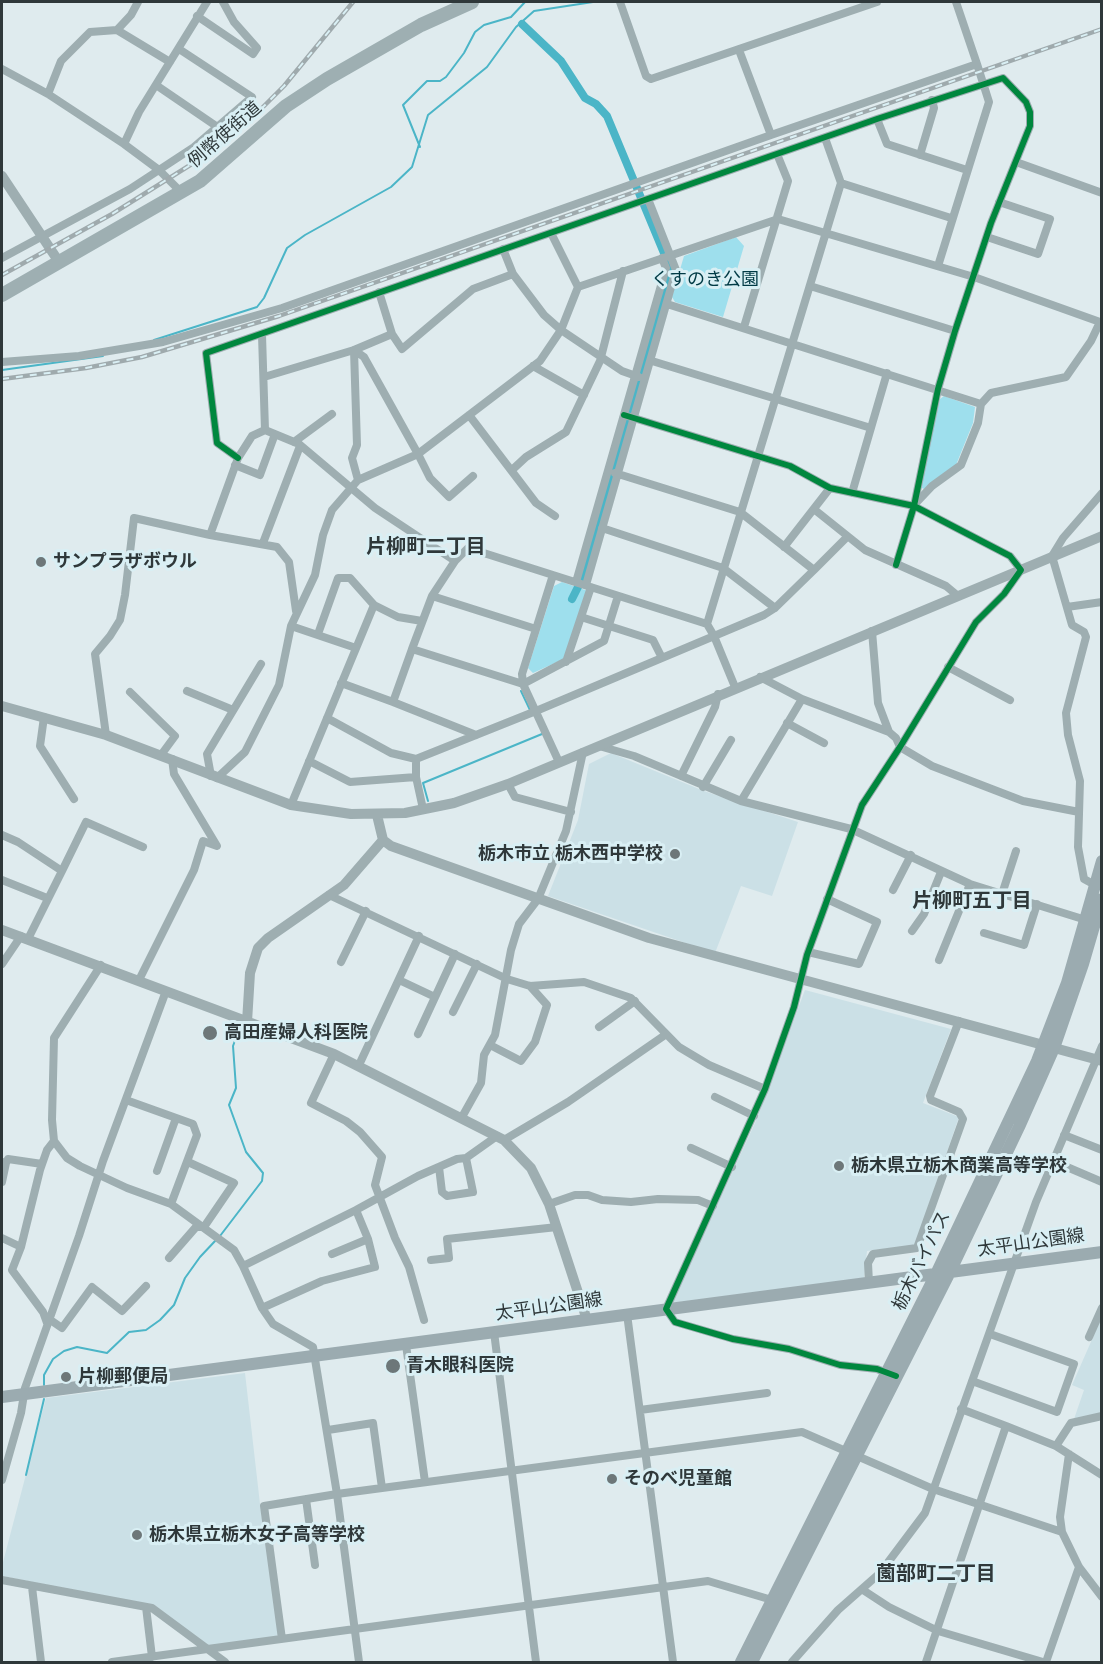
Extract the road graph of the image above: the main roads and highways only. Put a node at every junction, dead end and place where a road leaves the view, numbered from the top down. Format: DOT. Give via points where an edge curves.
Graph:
graph roads {
  1 [pos="472,2"];
  2 [pos="2,295"];
  3 [pos="1101,861"];
  4 [pos="1101,899"];
  5 [pos="1094,922"];
  6 [pos="1049,1047"];
  7 [pos="1101,1252"];
  8 [pos="950,1272"];
  9 [pos="936,1274"];
  10 [pos="891,1374"];
  11 [pos="2,1397"];
  12 [pos="852,1453"];
  13 [pos="741,1662"];
  14 [pos="752,1662"];
  1 -- 2 [label="main road, 例幣使街道" via="421,26 294,101 219,167 182,192"];
  3 -- 5 [label="main road, 栃木バイパス" via="1095,885"];
  4 -- 5 [label="main road, 栃木バイパス"];
  5 -- 6 [label="main road, 栃木バイパス"];
  6 -- 8 [label="main road, 栃木バイパス"];
  6 -- 9 [label="main road, 栃木バイパス"];
  7 -- 8 [label="main road, 太平山公園線"];
  8 -- 9 [label="main road, 太平山公園線"];
  8 -- 10 [label="main road, 栃木バイパス"];
  9 -- 10 [label="main road, 栃木バイパス"];
  9 -- 11 [label="main road, 太平山公園線"];
  10 -- 12 [label="main road, 栃木バイパス"];
  12 -- 13 [label="main road, 栃木バイパス"];
  12 -- 14 [label="main road, 栃木バイパス"];
}
